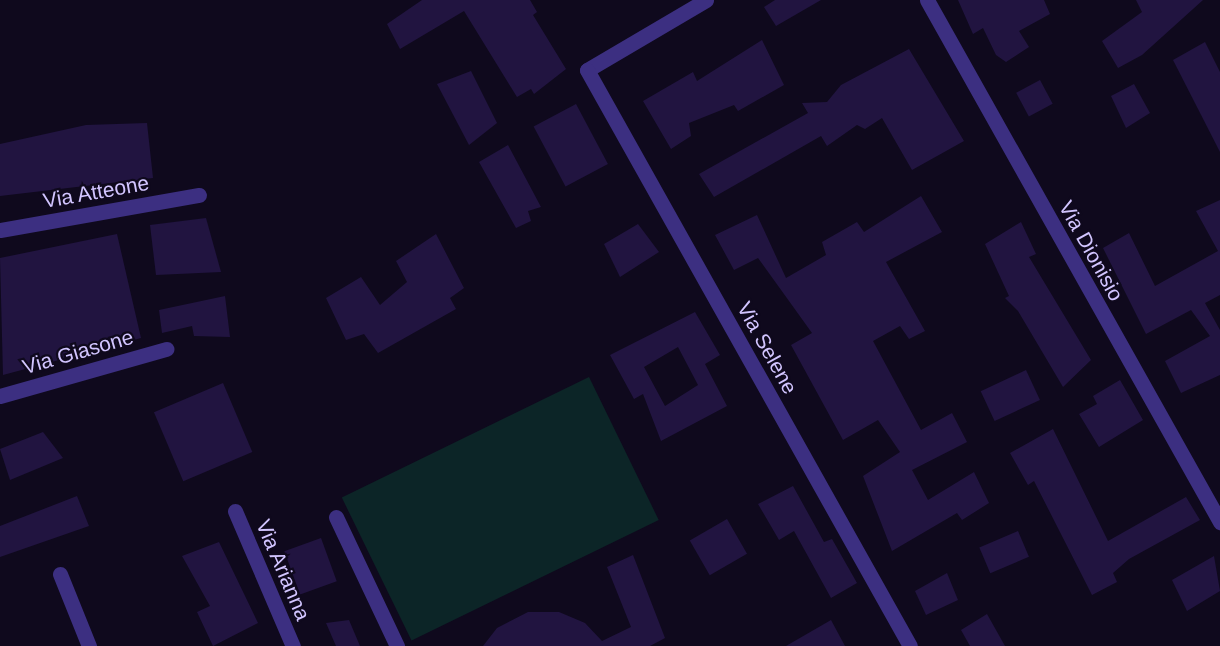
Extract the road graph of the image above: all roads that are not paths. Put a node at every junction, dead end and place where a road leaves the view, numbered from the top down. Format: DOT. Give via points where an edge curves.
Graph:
graph roads {
  1 [pos="706,0"];
  2 [pos="927,0"];
  3 [pos="199,195"];
  4 [pos="0,230"];
  5 [pos="166,349"];
  6 [pos="0,396"];
  7 [pos="235,511"];
  8 [pos="336,517"];
  9 [pos="1220,522"];
  10 [pos="60,574"];
  11 [pos="89,646"];
  12 [pos="293,646"];
  13 [pos="398,646"];
  14 [pos="910,646"];
  1 -- 14 [label="street, Via Selene" via="587,70"];
  2 -- 9 [label="street, Via Dionisio"];
  3 -- 4 [label="street, Via Atteone"];
  5 -- 6 [label="street, Via Giasone"];
  7 -- 12 [label="street, Via Arianna"];
  8 -- 13 [label="street"];
  10 -- 11 [label="street"];
}
